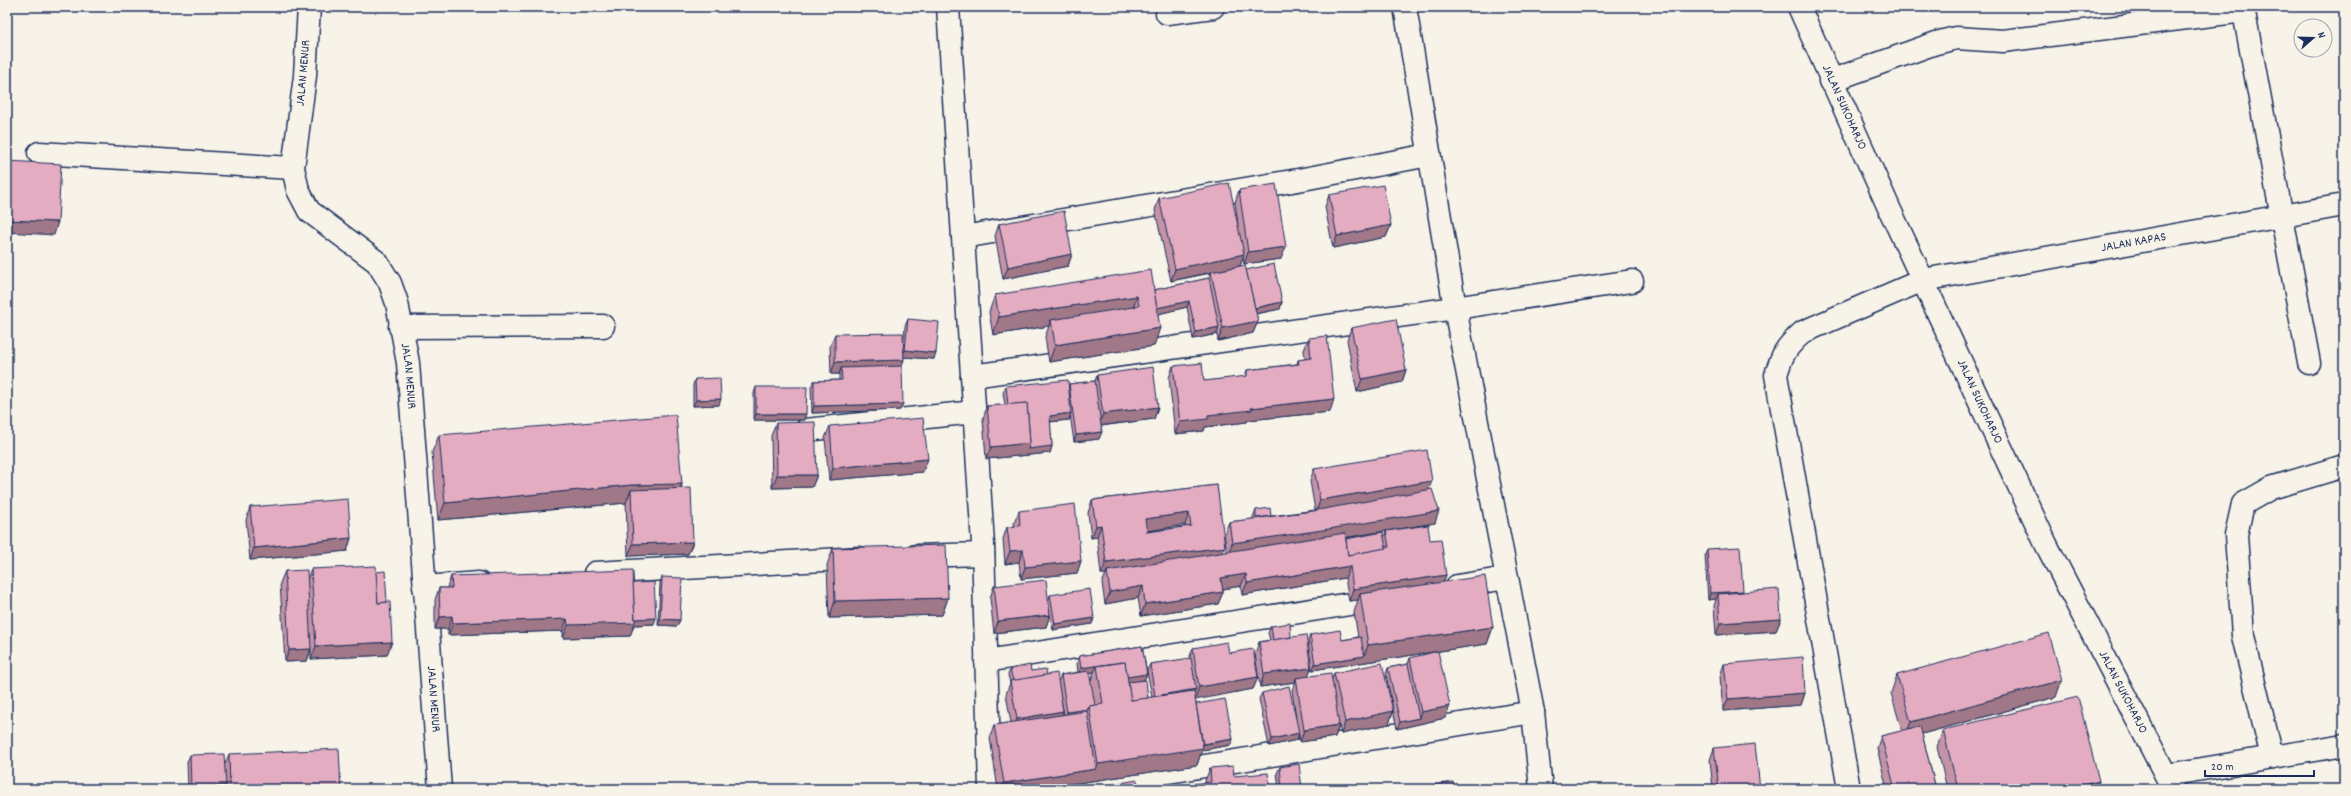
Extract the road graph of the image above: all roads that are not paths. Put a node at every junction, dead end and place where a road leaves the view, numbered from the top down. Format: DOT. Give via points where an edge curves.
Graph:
graph roads {
  1 [pos="309,7"];
  2 [pos="948,7"];
  3 [pos="1213,7"];
  4 [pos="1405,7"];
  5 [pos="1799,7"];
  6 [pos="2244,9"];
  7 [pos="1167,14"];
  8 [pos="1830,81"];
  9 [pos="39,153"];
  10 [pos="1429,155"];
  11 [pos="293,168"];
  12 [pos="2344,206"];
  13 [pos="2284,218"];
  14 [pos="963,237"];
  15 [pos="1923,280"];
  16 [pos="1632,281"];
  17 [pos="1455,308"];
  18 [pos="603,326"];
  19 [pos="400,327"];
  20 [pos="2309,363"];
  21 [pos="972,376"];
  22 [pos="974,412"];
  23 [pos="806,430"];
  24 [pos="2344,466"];
  25 [pos="983,554"];
  26 [pos="578,574"];
  27 [pos="1507,578"];
  28 [pos="502,581"];
  29 [pos="424,587"];
  30 [pos="1437,589"];
  31 [pos="1406,595"];
  32 [pos="986,661"];
  33 [pos="1533,712"];
  34 [pos="2344,745"];
  35 [pos="2272,757"];
  36 [pos="2170,782"];
  37 [pos="440,789"];
  38 [pos="990,789"];
  39 [pos="1065,789"];
  40 [pos="1541,789"];
  41 [pos="1849,789"];
  1 -- 11 [label="street, JALAN MENUR" via="305,76"];
  2 -- 14 [label="street"];
  3 -- 7 [label="street"];
  4 -- 10 [label="street"];
  5 -- 8 [label="street, JALAN SUKOHARJO"];
  6 -- 8 [label="street" via="2003,41 1956,38"];
  6 -- 13 [label="street"];
  8 -- 15 [label="street, JALAN SUKOHARJO"];
  9 -- 11 [label="street"];
  10 -- 14 [label="street" via="1290,182"];
  10 -- 17 [label="street"];
  11 -- 19 [label="street, JALAN MENUR" via="298,190 309,211 377,262 390,283 397,303"];
  12 -- 13 [label="street, JALAN KAPAS"];
  13 -- 15 [label="street, JALAN KAPAS"];
  13 -- 20 [label="street"];
  14 -- 21 [label="street"];
  15 -- 36 [label="street, JALAN SUKOHARJO" via="2046,544"];
  15 -- 41 [label="street, JALAN KAPAS" via="1803,332 1788,345 1781,357 1776,375"];
  16 -- 17 [label="street"];
  17 -- 21 [label="street"];
  17 -- 27 [label="street"];
  18 -- 19 [label="street"];
  19 -- 29 [label="street, JALAN MENUR" via="408,363"];
  21 -- 22 [label="street"];
  22 -- 23 [label="street"];
  22 -- 25 [label="street"];
  24 -- 35 [label="street" via="2271,488 2243,504 2236,535 2243,636"];
  25 -- 26 [label="street"];
  25 -- 32 [label="street"];
  27 -- 30 [label="street"];
  27 -- 33 [label="street"];
  28 -- 29 [label="street"];
  29 -- 37 [label="street, JALAN MENUR"];
  31 -- 32 [label="street"];
  32 -- 38 [label="street"];
  33 -- 39 [label="street"];
  33 -- 40 [label="street"];
  34 -- 35 [label="street"];
  35 -- 36 [label="street"];
}
